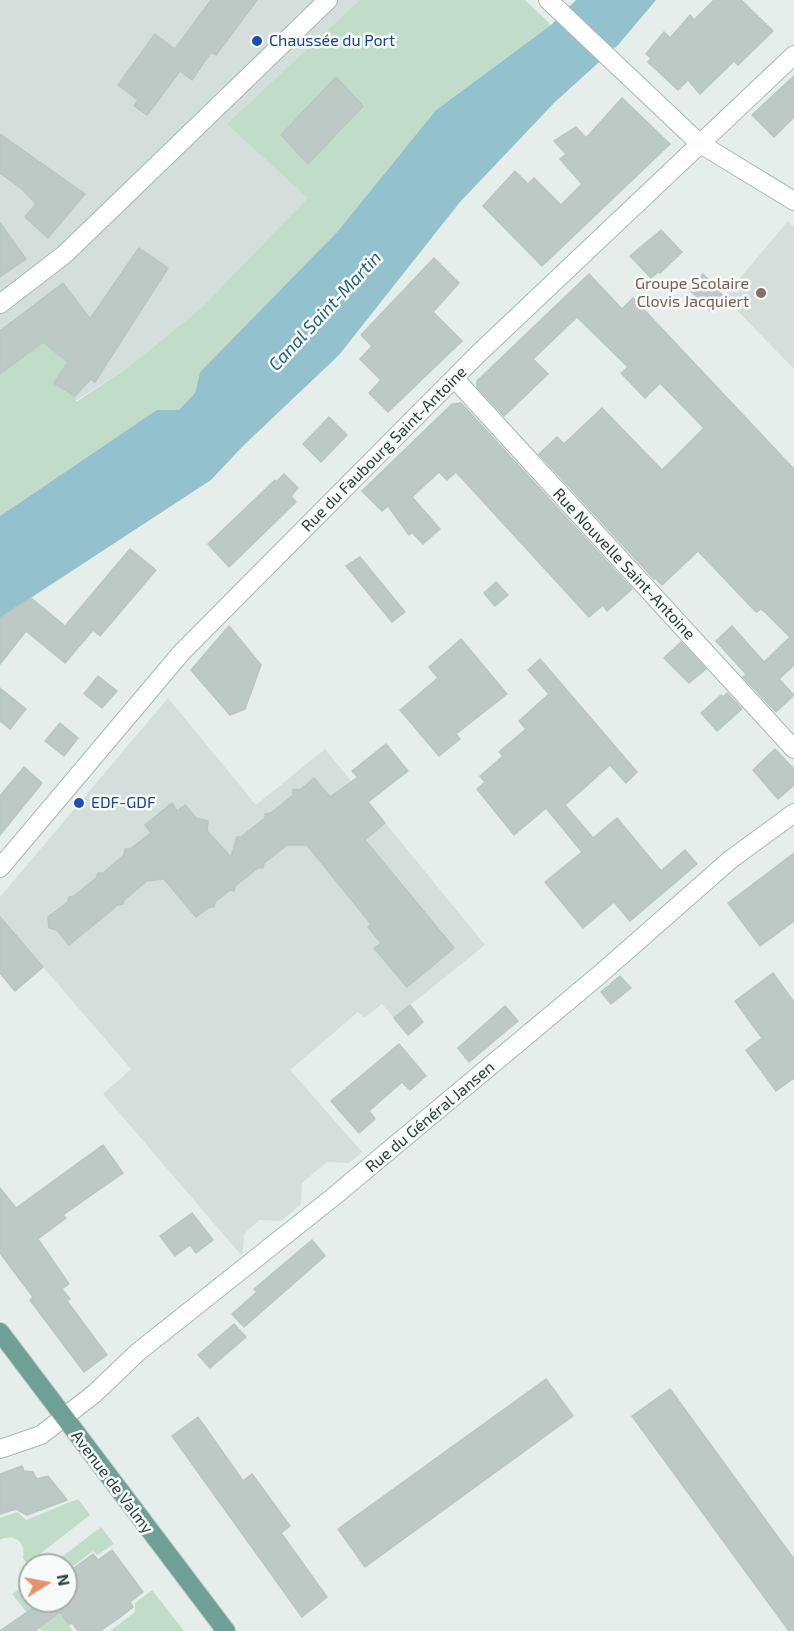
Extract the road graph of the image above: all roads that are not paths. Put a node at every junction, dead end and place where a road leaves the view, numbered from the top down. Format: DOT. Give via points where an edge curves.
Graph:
graph roads {
  1 [pos="328,0"];
  2 [pos="551,3"];
  3 [pos="794,55"];
  4 [pos="699,143"];
  5 [pos="794,201"];
  6 [pos="0,304"];
  7 [pos="454,378"];
  8 [pos="794,749"];
  9 [pos="794,813"];
  10 [pos="0,868"];
  11 [pos="0,1332"];
  12 [pos="64,1418"];
  13 [pos="0,1449"];
  14 [pos="226,1631"];
  1 -- 6 [label="street" via="65,254"];
  2 -- 4 [label="street"];
  3 -- 4 [label="street, Rue du Faubourg Saint-Antoine"];
  4 -- 5 [label="street"];
  4 -- 7 [label="street, Rue du Faubourg Saint-Antoine"];
  7 -- 8 [label="street, Rue Nouvelle Saint-Antoine"];
  7 -- 10 [label="street, Rue du Faubourg Saint-Antoine" via="182,652"];
  9 -- 12 [label="street, Rue du Général Jansen" via="730,860 584,988 332,1198 138,1352"];
  11 -- 12 [label="main road, Avenue de Valmy"];
  12 -- 13 [label="street, Rue du Général Jansen" via="41,1435"];
  12 -- 14 [label="main road, Avenue de Valmy"];
}
